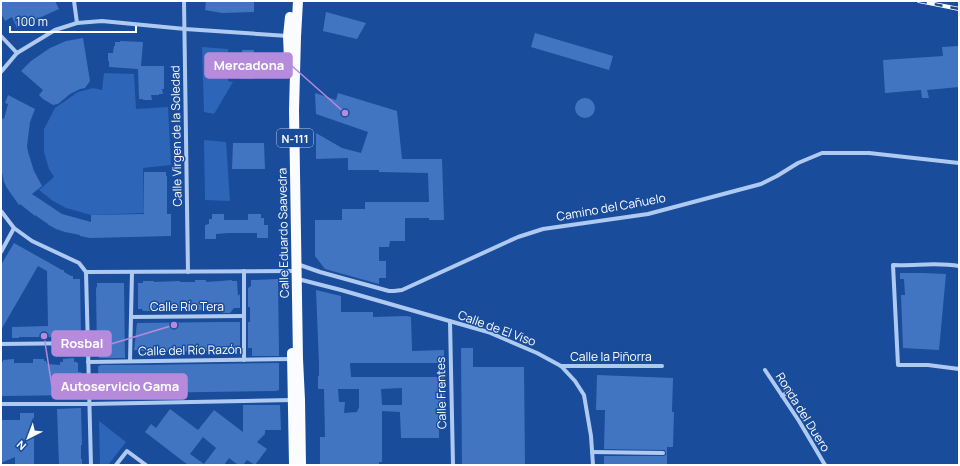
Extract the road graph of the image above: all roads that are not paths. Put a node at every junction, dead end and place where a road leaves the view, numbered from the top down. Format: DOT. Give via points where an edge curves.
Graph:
graph roads {
  1 [pos="74,1"];
  2 [pos="184,1"];
  3 [pos="291,1"];
  4 [pos="298,1"];
  5 [pos="77,23"];
  6 [pos="185,29"];
  7 [pos="1,36"];
  8 [pos="288,36"];
  9 [pos="17,53"];
  10 [pos="1,72"];
  11 [pos="959,163"];
  12 [pos="1,212"];
  13 [pos="14,228"];
  14 [pos="1,252"];
  15 [pos="959,266"];
  16 [pos="244,271"];
  17 [pos="295,271"];
  18 [pos="86,272"];
  19 [pos="132,272"];
  20 [pos="188,272"];
  21 [pos="244,316"];
  22 [pos="131,317"];
  23 [pos="450,321"];
  24 [pos="87,343"];
  25 [pos="1,344"];
  26 [pos="292,359"];
  27 [pos="244,360"];
  28 [pos="130,361"];
  29 [pos="88,362"];
  30 [pos="561,366"];
  31 [pos="662,366"];
  32 [pos="959,369"];
  33 [pos="765,370"];
  34 [pos="791,390"];
  35 [pos="782,396"];
  36 [pos="292,400"];
  37 [pos="1,404"];
  38 [pos="89,404"];
  39 [pos="592,452"];
  40 [pos="663,454"];
  41 [pos="91,465"];
  42 [pos="116,465"];
  43 [pos="146,465"];
  44 [pos="294,465"];
  45 [pos="301,465"];
  46 [pos="453,465"];
  47 [pos="592,465"];
  48 [pos="825,465"];
  1 -- 5 [label="street"];
  2 -- 6 [label="street, Calle Virgen de la Soledad"];
  3 -- 8 [label="main road, Calle Eduardo Saavedra"];
  4 -- 17 [label="main road, Calle Eduardo Saavedra / N-111" via="294,110"];
  5 -- 6 [label="street" via="102,22"];
  5 -- 9 [label="street" via="55,30"];
  6 -- 8 [label="street"];
  6 -- 20 [label="street, Calle Virgen de la Soledad"];
  7 -- 9 [label="street"];
  8 -- 17 [label="main road, Calle Eduardo Saavedra"];
  9 -- 10 [label="street"];
  11 -- 17 [label="street, Camino del Cañuelo" via="869,153 822,153 761,184 648,214 543,229 518,237 402,290 381,289"];
  12 -- 13 [label="street"];
  13 -- 14 [label="street"];
  13 -- 18 [label="street" via="32,241 79,263"];
  15 -- 32 [label="street" via="893,266 898,366 928,365"];
  16 -- 17 [label="street"];
  16 -- 20 [label="street"];
  16 -- 21 [label="street"];
  17 -- 23 [label="street, Calle de El Viso" via="341,290"];
  17 -- 26 [label="main road, Calle Eduardo Saavedra"];
  17 -- 45 [label="main road, Calle Eduardo Saavedra / N-111"];
  18 -- 19 [label="street"];
  18 -- 24 [label="street"];
  19 -- 20 [label="street"];
  19 -- 22 [label="street"];
  21 -- 22 [label="street, Calle Río Tera"];
  21 -- 27 [label="street"];
  22 -- 28 [label="street"];
  23 -- 30 [label="street, Calle de El Viso" via="488,332"];
  23 -- 46 [label="street, Calle Frentes"];
  24 -- 25 [label="street"];
  24 -- 29 [label="street"];
  26 -- 27 [label="street, Calle del Río Razón"];
  26 -- 36 [label="main road, Calle Eduardo Saavedra"];
  27 -- 28 [label="street, Calle del Río Razón"];
  28 -- 29 [label="street, Calle del Río Razón"];
  29 -- 38 [label="street"];
  30 -- 31 [label="street, Calle la Piñorra"];
  30 -- 39 [label="street, Calle de El Viso" via="584,395"];
  33 -- 35 [label="street, Ronda del Duero"];
  34 -- 35 [label="street"];
  35 -- 48 [label="street, Ronda del Duero"];
  36 -- 38 [label="street"];
  36 -- 44 [label="main road, Calle Eduardo Saavedra"];
  37 -- 38 [label="street"];
  38 -- 41 [label="street"];
  39 -- 40 [label="street"];
  39 -- 47 [label="street, Calle de El Viso"];
  42 -- 43 [label="street" via="127,450"];
}
